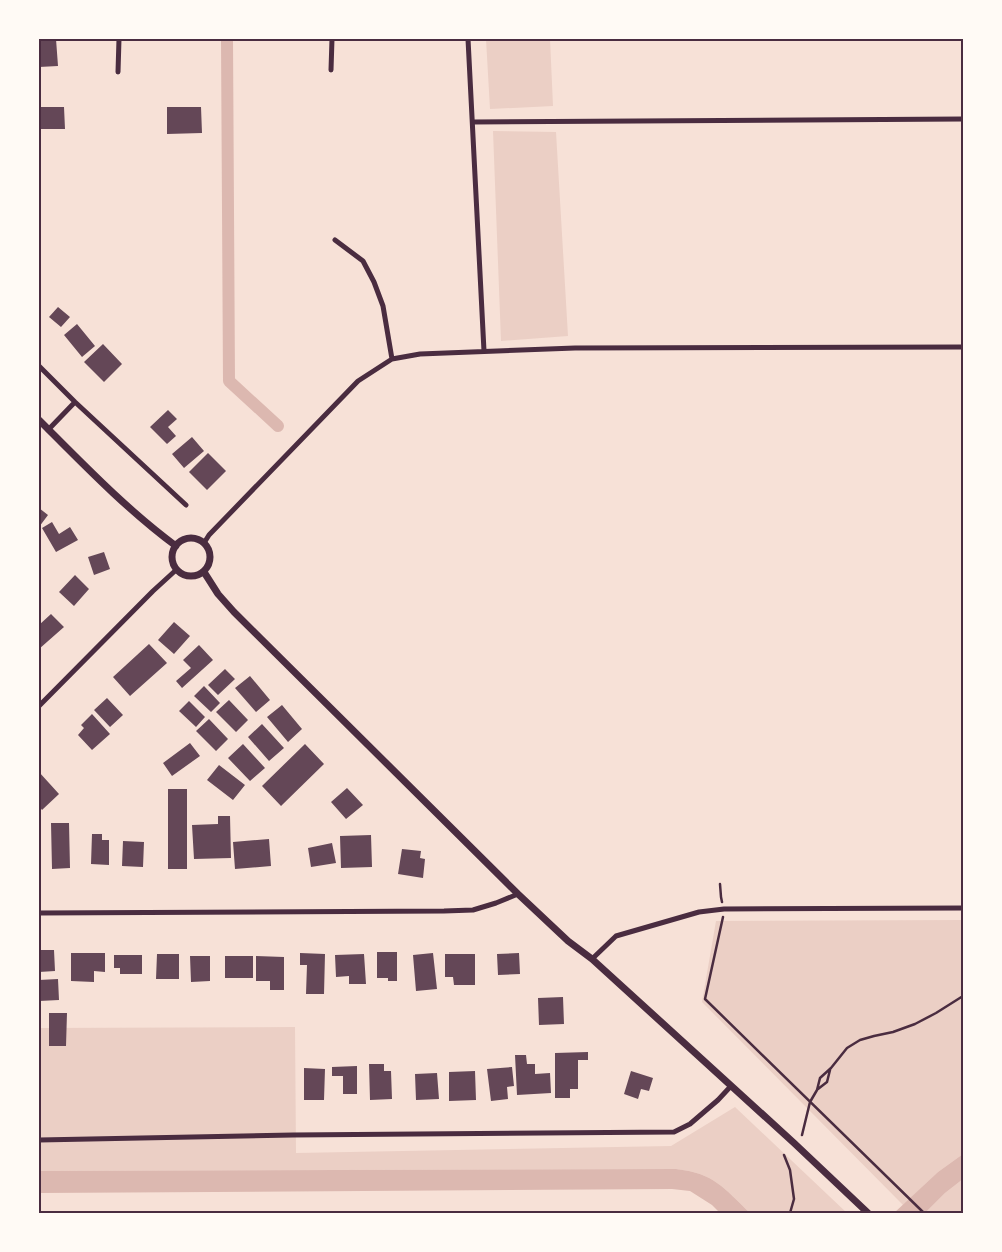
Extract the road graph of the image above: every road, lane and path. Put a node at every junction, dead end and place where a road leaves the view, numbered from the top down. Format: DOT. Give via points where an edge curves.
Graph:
graph roads {
  1 [pos="119,39"];
  2 [pos="332,39"];
  3 [pos="468,39"];
  4 [pos="331,70"];
  5 [pos="118,72"];
  6 [pos="963,119"];
  7 [pos="473,122"];
  8 [pos="335,240"];
  9 [pos="963,347"];
  10 [pos="484,351"];
  11 [pos="392,359"];
  12 [pos="39,366"];
  13 [pos="75,402"];
  14 [pos="39,420"];
  15 [pos="48,430"];
  16 [pos="186,505"];
  17 [pos="204,543"];
  18 [pos="176,546"];
  19 [pos="176,570"];
  20 [pos="204,572"];
  21 [pos="39,706"];
  22 [pos="720,884"];
  23 [pos="518,894"];
  24 [pos="963,908"];
  25 [pos="724,909"];
  26 [pos="39,913"];
  27 [pos="592,959"];
  28 [pos="963,996"];
  29 [pos="831,1068"];
  30 [pos="731,1086"];
  31 [pos="817,1090"];
  32 [pos="810,1102"];
  33 [pos="802,1135"];
  34 [pos="39,1140"];
  35 [pos="784,1155"];
  36 [pos="790,1213"];
  37 [pos="868,1213"];
  38 [pos="924,1213"];
  1 -- 5 [label="street"];
  2 -- 4 [label="street"];
  3 -- 7 [label="street"];
  6 -- 7 [label="street"];
  7 -- 10 [label="street"];
  8 -- 11 [label="street" via="363,261 374,282 383,306"];
  9 -- 10 [label="street"];
  10 -- 11 [label="street" via="420,354"];
  11 -- 17 [label="street" via="358,381"];
  12 -- 13 [label="street"];
  13 -- 15 [label="street"];
  13 -- 16 [label="street"];
  14 -- 15 [label="street"];
  15 -- 18 [label="street" via="131,511"];
  17 -- 18 [label="street" via="189,538"];
  17 -- 20 [label="street" via="211,558"];
  18 -- 19 [label="street" via="172,558"];
  19 -- 20 [label="street" via="190,576"];
  19 -- 21 [label="street"];
  20 -- 23 [label="street" via="234,612"];
  22 -- 25 [label="path"];
  23 -- 26 [label="street" via="473,910"];
  23 -- 27 [label="street"];
  24 -- 25 [label="street"];
  25 -- 27 [label="street" via="699,912 616,936"];
  25 -- 32 [label="path" via="705,998"];
  27 -- 30 [label="street"];
  28 -- 29 [label="path" via="915,1024 860,1040 847,1048"];
  29 -- 31 [label="path" via="820,1078"];
  29 -- 31 [label="path" via="827,1082"];
  30 -- 34 [label="street" via="690,1124 674,1132"];
  30 -- 37 [label="street"];
  31 -- 32 [label="path"];
  32 -- 33 [label="path"];
  32 -- 38 [label="path"];
  35 -- 36 [label="path" via="794,1198"];
}
